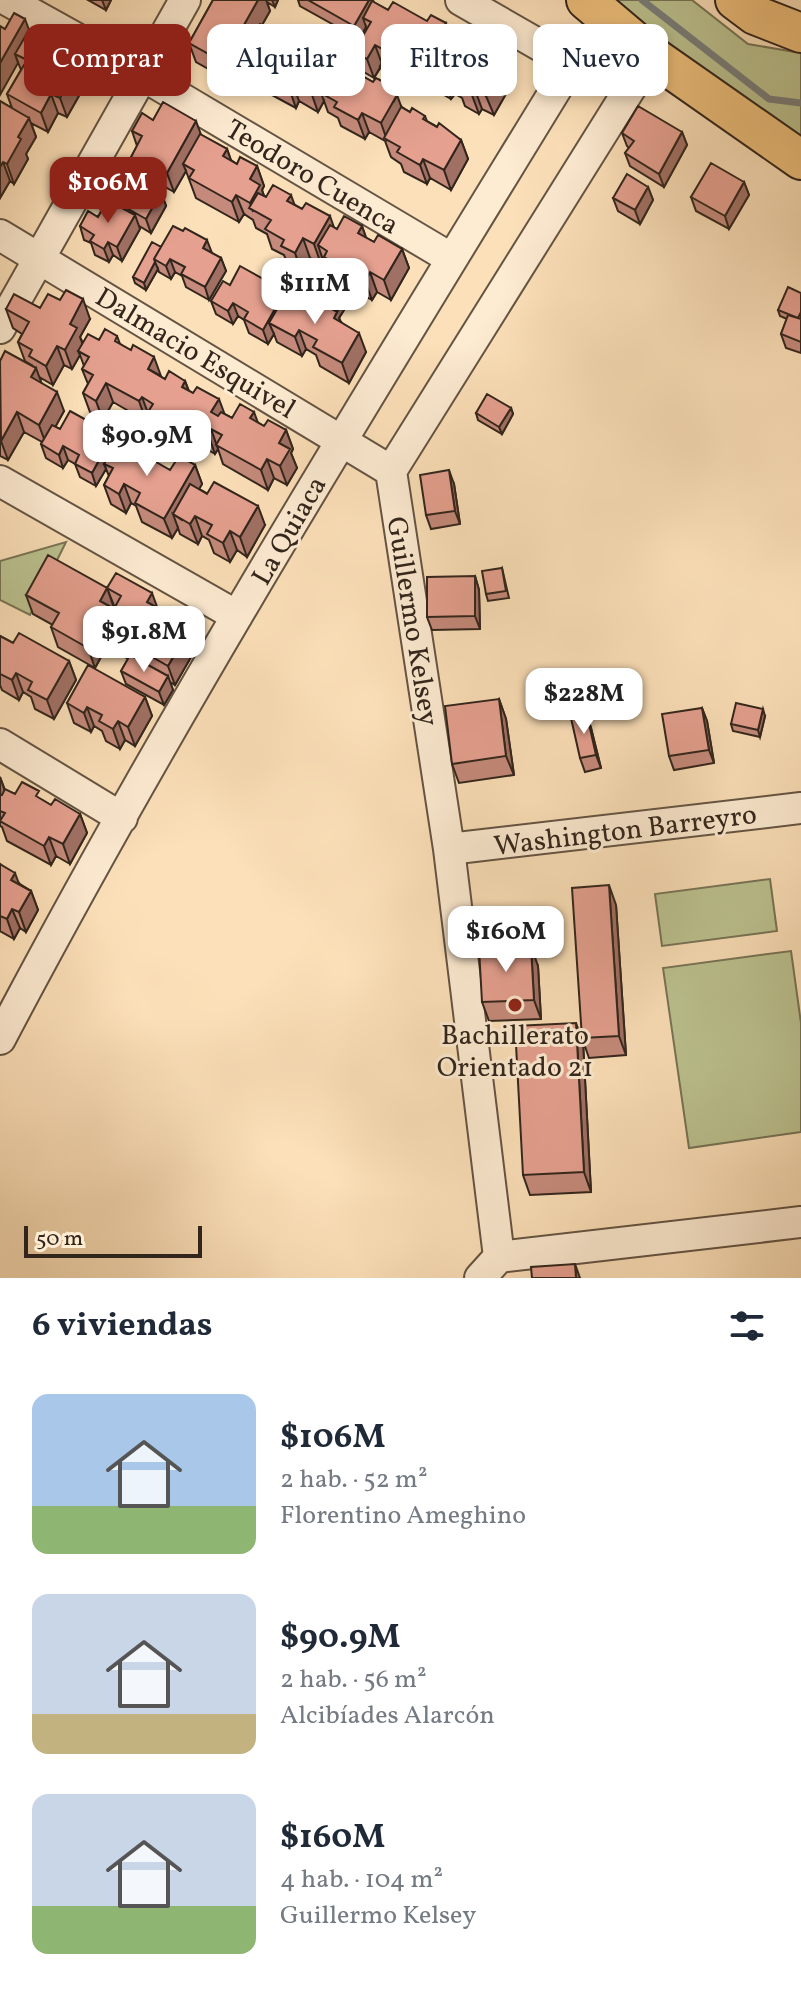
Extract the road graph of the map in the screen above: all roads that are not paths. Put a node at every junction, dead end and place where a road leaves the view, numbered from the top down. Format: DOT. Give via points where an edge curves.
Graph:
graph roads {
  1 [pos="7,0"];
  2 [pos="185,0"];
  3 [pos="461,0"];
  4 [pos="586,0"];
  5 [pos="735,0"];
  6 [pos="50,24"];
  7 [pos="171,24"];
  8 [pos="614,24"];
  9 [pos="801,33"];
  10 [pos="668,67"];
  11 [pos="130,96"];
  12 [pos="177,96"];
  13 [pos="625,96"];
  14 [pos="801,160"];
  15 [pos="0,235"];
  16 [pos="40,258"];
  17 [pos="452,259"];
  18 [pos="0,328"];
  19 [pos="341,439"];
  20 [pos="391,471"];
  21 [pos="0,481"];
  22 [pos="237,616"];
  23 [pos="0,744"];
  24 [pos="801,808"];
  25 [pos="122,818"];
  26 [pos="449,849"];
  27 [pos="11,992"];
  28 [pos="0,1039"];
  29 [pos="801,1222"];
  30 [pos="489,1267"];
  1 -- 6 [label="street, Teodoro Cuenca"];
  2 -- 7 [label="street"];
  3 -- 17 [label="street, La Quiaca" via="555,54 567,71"];
  4 -- 8 [label="main road"];
  5 -- 9 [label="main road" via="755,15"];
  10 -- 14 [label="main road"];
  11 -- 16 [label="street"];
  12 -- 17 [label="street, Teodoro Cuenca"];
  13 -- 20 [label="street"];
  15 -- 16 [label="street, Dalmacio Esquivel"];
  16 -- 18 [label="street"];
  16 -- 19 [label="street, Dalmacio Esquivel"];
  17 -- 19 [label="street, La Quiaca"];
  19 -- 20 [label="street, Dalmacio Esquivel"];
  19 -- 22 [label="street, La Quiaca"];
  20 -- 26 [label="street, Guillermo Kelsey"];
  21 -- 22 [label="street"];
  22 -- 25 [label="street, La Quiaca"];
  23 -- 25 [label="street"];
  24 -- 26 [label="street, Washington Barreyro"];
  25 -- 27 [label="street, La Quiaca"];
  26 -- 30 [label="street, Guillermo Kelsey"];
  27 -- 28 [label="street, La Quiaca"];
  29 -- 30 [label="street"];
}
